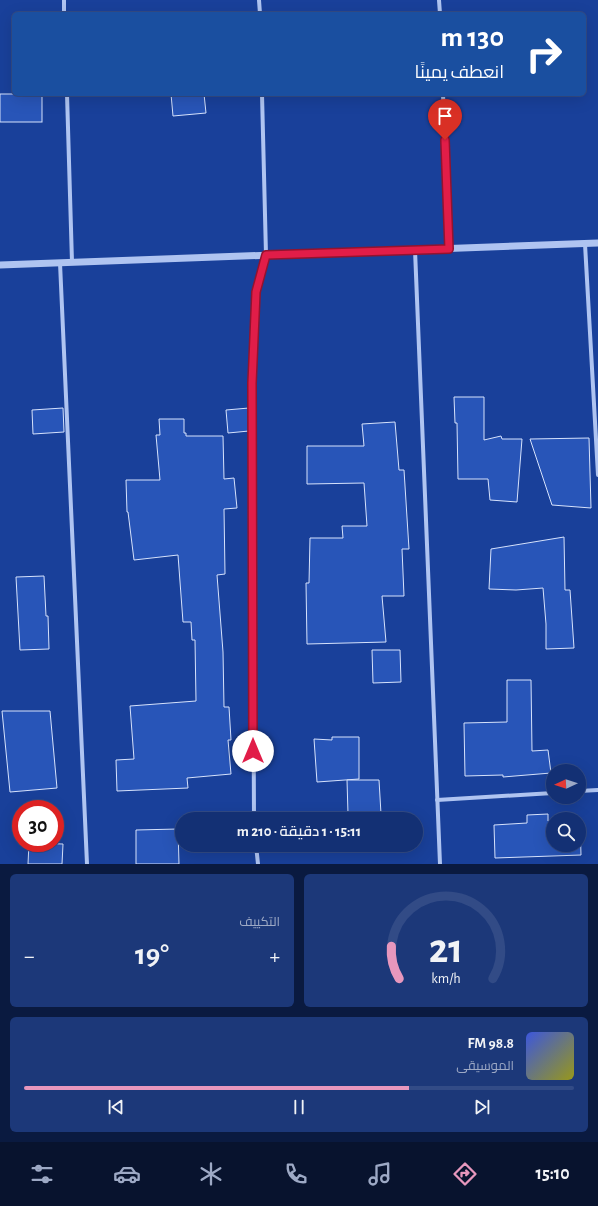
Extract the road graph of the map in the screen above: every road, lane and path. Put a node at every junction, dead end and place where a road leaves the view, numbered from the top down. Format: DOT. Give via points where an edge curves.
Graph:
graph roads {
  1 [pos="64,0"];
  2 [pos="259,0"];
  3 [pos="439,0"];
  4 [pos="64,12"];
  5 [pos="260,12"];
  6 [pos="440,12"];
  7 [pos="67,96"];
  8 [pos="262,96"];
  9 [pos="443,96"];
  10 [pos="598,243"];
  11 [pos="585,244"];
  12 [pos="449,249"];
  13 [pos="415,250"];
  14 [pos="266,255"];
  15 [pos="72,262"];
  16 [pos="60,263"];
  17 [pos="0,265"];
  18 [pos="598,475"];
  19 [pos="598,790"];
  20 [pos="586,791"];
  21 [pos="546,793"];
  22 [pos="437,800"];
  23 [pos="254,812"];
  24 [pos="257,852"];
  25 [pos="87,864"];
  26 [pos="258,864"];
  27 [pos="440,864"];
  1 -- 4 [label="street"];
  2 -- 5 [label="street"];
  3 -- 6 [label="street"];
  7 -- 15 [label="street"];
  8 -- 14 [label="street"];
  9 -- 12 [label="street"];
  10 -- 11 [label="street"];
  11 -- 12 [label="street"];
  11 -- 18 [label="street"];
  12 -- 13 [label="street"];
  13 -- 14 [label="street"];
  13 -- 22 [label="street"];
  14 -- 15 [label="street"];
  14 -- 23 [label="street" via="256,292 253,376"];
  15 -- 16 [label="street"];
  16 -- 17 [label="street"];
  16 -- 25 [label="street"];
  19 -- 20 [label="street"];
  21 -- 22 [label="street"];
  22 -- 27 [label="street"];
  24 -- 26 [label="street"];
}
